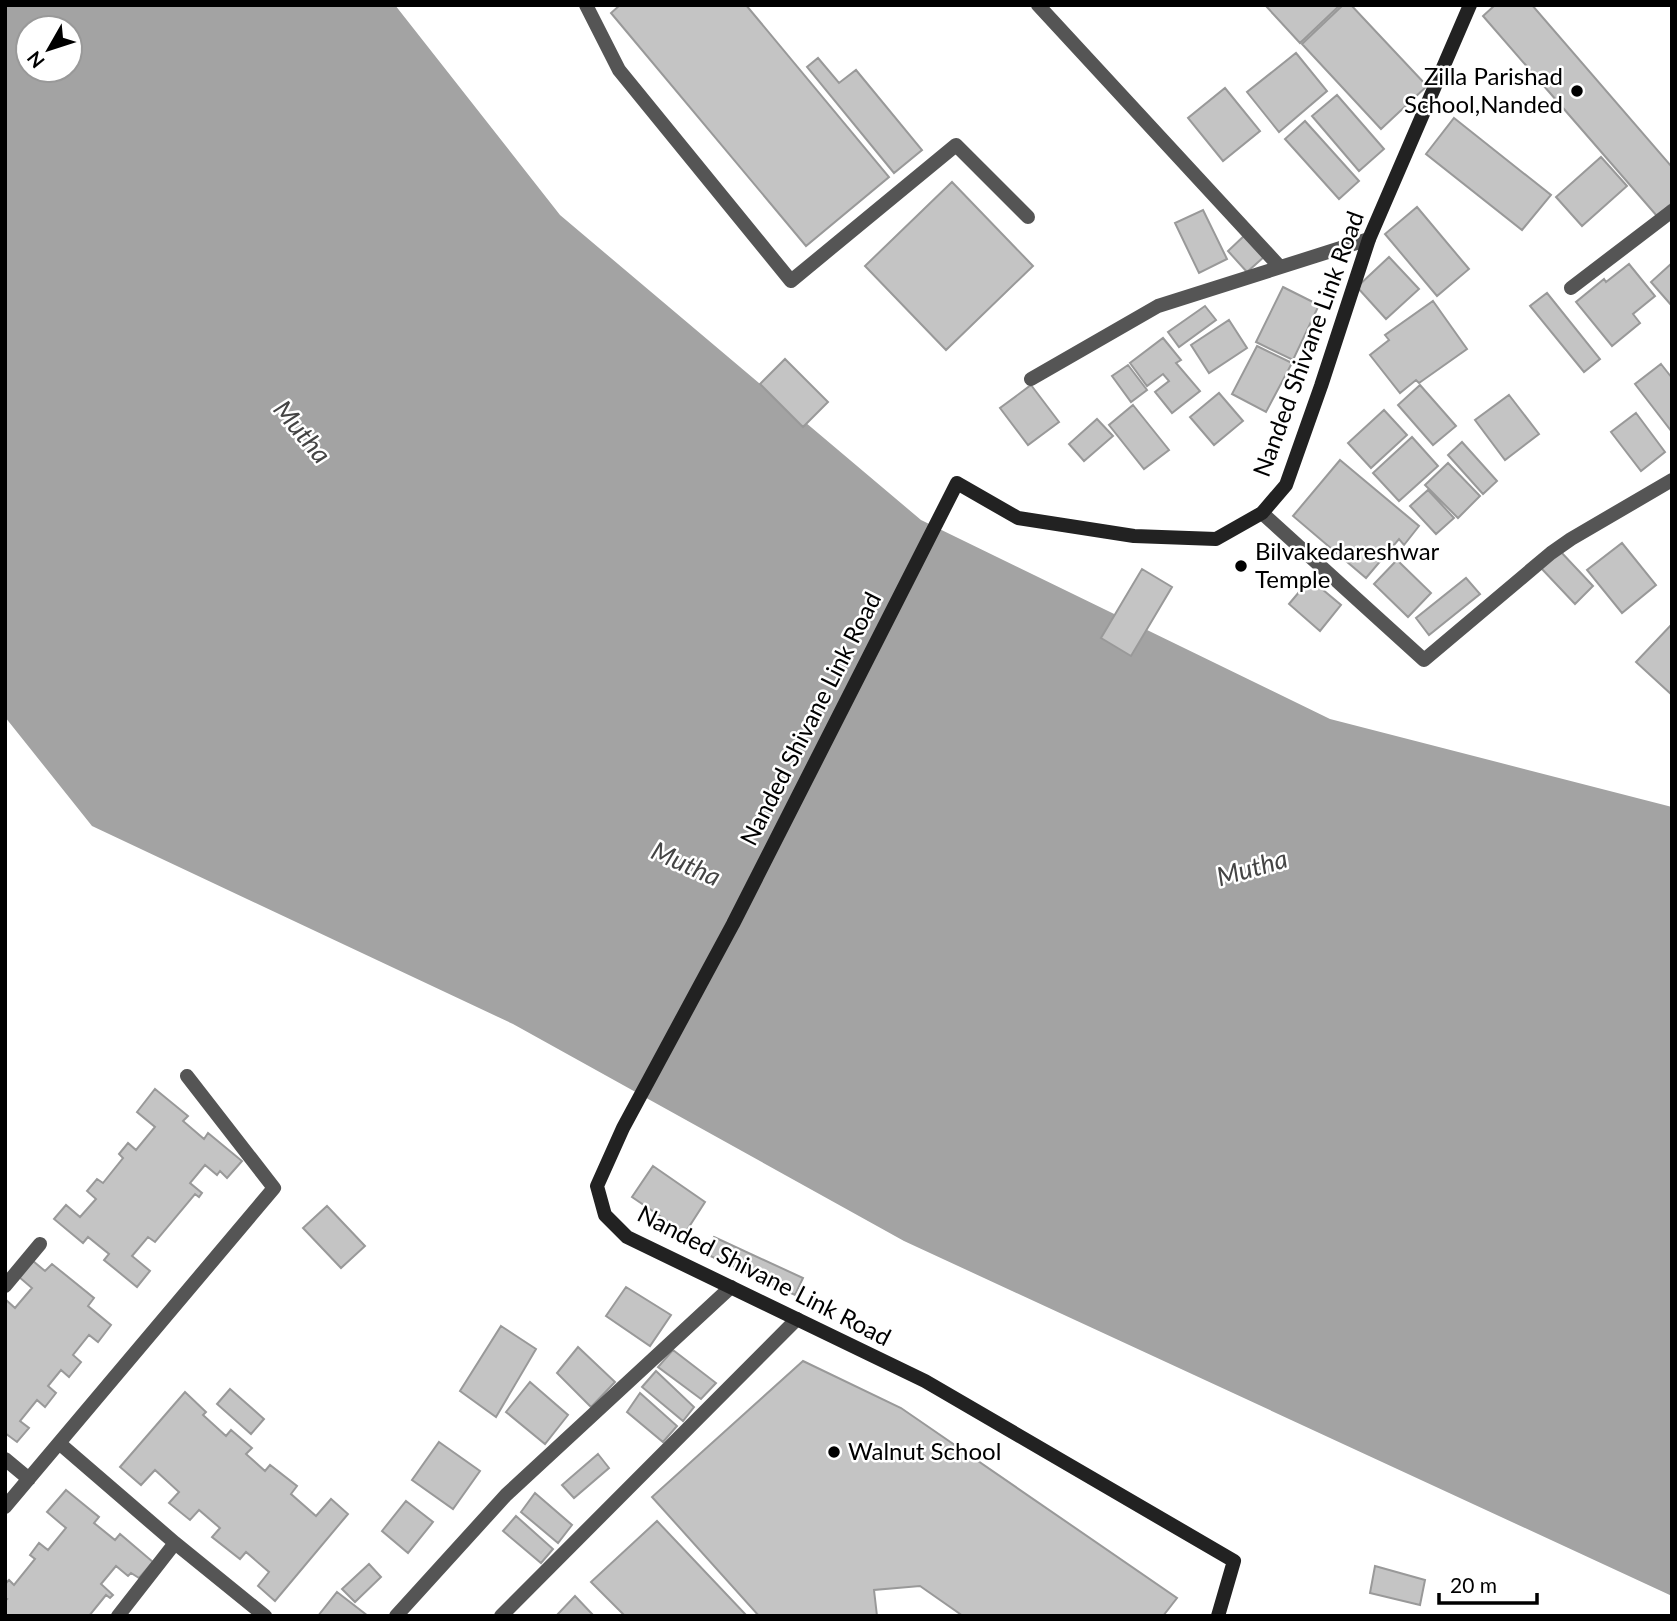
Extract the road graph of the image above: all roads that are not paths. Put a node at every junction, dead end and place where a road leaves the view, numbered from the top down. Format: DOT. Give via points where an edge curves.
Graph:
graph roads {
  1 [pos="586,5"];
  2 [pos="1038,5"];
  3 [pos="1470,5"];
  4 [pos="1672,211"];
  5 [pos="1028,217"];
  6 [pos="1369,239"];
  7 [pos="1280,267"];
  8 [pos="1572,288"];
  9 [pos="1031,379"];
  10 [pos="1672,480"];
  11 [pos="1262,513"];
  12 [pos="187,1076"];
  13 [pos="40,1244"];
  14 [pos="5,1286"];
  15 [pos="731,1287"];
  16 [pos="797,1319"];
  17 [pos="59,1443"];
  18 [pos="5,1459"];
  19 [pos="29,1479"];
  20 [pos="5,1507"];
  21 [pos="175,1543"];
  22 [pos="118,1616"];
  23 [pos="265,1616"];
  24 [pos="396,1616"];
  25 [pos="501,1616"];
  26 [pos="1218,1616"];
  1 -- 5 [label="street" via="619,70 791,281 956,145"];
  2 -- 7 [label="street"];
  3 -- 6 [label="street, Nanded Shivane Link Road"];
  4 -- 8 [label="street"];
  6 -- 7 [label="street"];
  6 -- 11 [label="street, Nanded Shivane Link Road" via="1286,485"];
  7 -- 9 [label="street" via="1158,306"];
  10 -- 11 [label="street" via="1551,553 1424,660"];
  11 -- 15 [label="street, Nanded Shivane Link Road" via="1216,539 1134,536 1018,518 957,483 597,1186 605,1215 627,1237"];
  12 -- 17 [label="street" via="274,1188"];
  13 -- 14 [label="street"];
  15 -- 16 [label="street, Nanded Shivane Link Road"];
  15 -- 24 [label="street" via="506,1495"];
  16 -- 25 [label="street"];
  16 -- 26 [label="street, Nanded Shivane Link Road" via="925,1381 1234,1561"];
  17 -- 19 [label="street"];
  17 -- 21 [label="street"];
  18 -- 19 [label="street"];
  19 -- 20 [label="street"];
  21 -- 22 [label="street"];
  21 -- 23 [label="street"];
}
